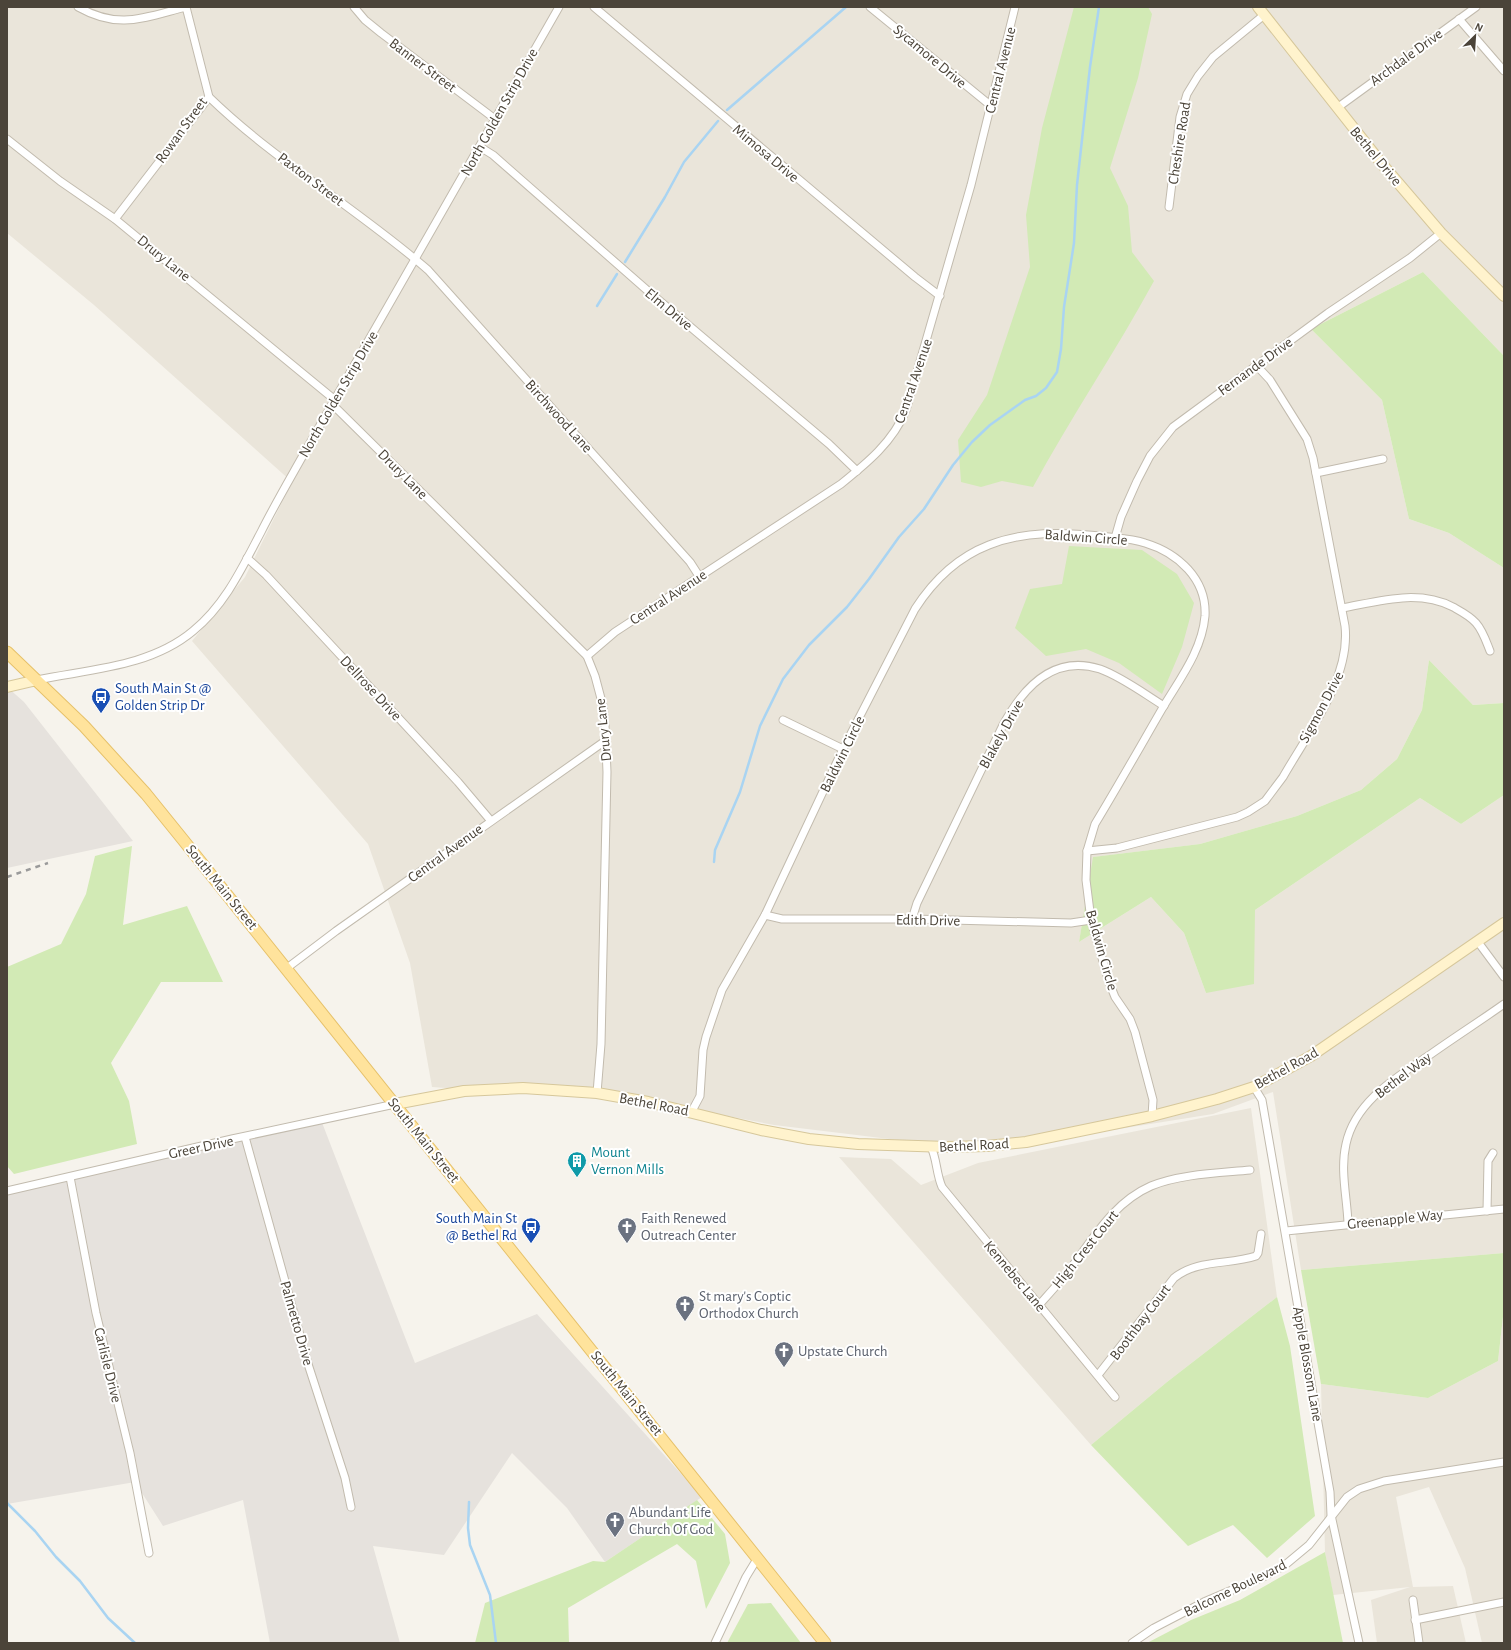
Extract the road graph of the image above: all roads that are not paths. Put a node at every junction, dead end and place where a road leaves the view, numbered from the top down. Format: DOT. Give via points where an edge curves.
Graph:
graph roads {
  1 [pos="78,7"];
  2 [pos="186,7"];
  3 [pos="354,7"];
  4 [pos="559,7"];
  5 [pos="594,7"];
  6 [pos="870,7"];
  7 [pos="1015,7"];
  8 [pos="1476,7"];
  9 [pos="1261,11"];
  10 [pos="1459,19"];
  11 [pos="1504,71"];
  12 [pos="209,97"];
  13 [pos="990,105"];
  14 [pos="1337,108"];
  15 [pos="495,119"];
  16 [pos="7,139"];
  17 [pos="480,147"];
  18 [pos="1169,207"];
  19 [pos="115,219"];
  20 [pos="1441,233"];
  21 [pos="415,259"];
  22 [pos="940,296"];
  23 [pos="1504,296"];
  24 [pos="1256,365"];
  25 [pos="334,402"];
  26 [pos="1383,459"];
  27 [pos="857,471"];
  28 [pos="1316,473"];
  29 [pos="1115,538"];
  30 [pos="247,558"];
  31 [pos="699,576"];
  32 [pos="1342,608"];
  33 [pos="1490,650"];
  34 [pos="7,652"];
  35 [pos="587,656"];
  36 [pos="37,680"];
  37 [pos="7,687"];
  38 [pos="1164,706"];
  39 [pos="783,720"];
  40 [pos="605,741"];
  41 [pos="843,749"];
  42 [pos="491,820"];
  43 [pos="1087,851"];
  44 [pos="765,915"];
  45 [pos="912,919"];
  46 [pos="1091,920"];
  47 [pos="1504,923"];
  48 [pos="1478,942"];
  49 [pos="287,968"];
  50 [pos="1504,977"];
  51 [pos="1504,1004"];
  52 [pos="1254,1087"];
  53 [pos="597,1093"];
  54 [pos="395,1104"];
  55 [pos="692,1111"];
  56 [pos="1152,1116"];
  57 [pos="245,1137"];
  58 [pos="931,1147"];
  59 [pos="1493,1153"];
  60 [pos="1250,1170"];
  61 [pos="70,1177"];
  62 [pos="7,1190"];
  63 [pos="1504,1209"];
  64 [pos="1487,1210"];
  65 [pos="1348,1223"];
  66 [pos="1286,1231"];
  67 [pos="1260,1234"];
  68 [pos="1039,1305"];
  69 [pos="1098,1375"];
  70 [pos="1115,1397"];
  71 [pos="1504,1462"];
  72 [pos="351,1507"];
  73 [pos="1331,1515"];
  74 [pos="149,1553"];
  75 [pos="758,1559"];
  76 [pos="1413,1600"];
  77 [pos="1504,1602"];
  78 [pos="1416,1620"];
  79 [pos="714,1643"];
  80 [pos="825,1643"];
  81 [pos="1132,1643"];
  82 [pos="1359,1643"];
  83 [pos="1419,1643"];
  1 -- 2 [label="street" via="102,18 116,20 143,18"];
  2 -- 12 [label="street, Rowan Street"];
  3 -- 15 [label="street, Banner Street" via="371,25"];
  4 -- 15 [label="street, North Golden Strip Drive"];
  5 -- 22 [label="street, Mimosa Drive"];
  6 -- 13 [label="street, Sycamore Drive"];
  7 -- 13 [label="street, Central Avenue"];
  8 -- 10 [label="street, Archdale Drive"];
  9 -- 14 [label="street, Bethel Drive"];
  9 -- 18 [label="street, Cheshire Road" via="1213,57 1187,94 1180,117"];
  10 -- 11 [label="street"];
  10 -- 14 [label="street, Archdale Drive"];
  12 -- 19 [label="street, Rowan Street"];
  12 -- 21 [label="street, Paxton Street" via="241,127"];
  13 -- 22 [label="street, Central Avenue"];
  14 -- 20 [label="street, Bethel Drive"];
  15 -- 17 [label="street, North Golden Strip Drive"];
  16 -- 19 [label="street, Drury Lane" via="60,181"];
  17 -- 21 [label="street, North Golden Strip Drive"];
  17 -- 27 [label="street, Elm Drive" via="493,155 648,291 829,444"];
  19 -- 25 [label="street, Drury Lane"];
  20 -- 23 [label="street, Bethel Drive"];
  20 -- 24 [label="street, Fernande Drive" via="1410,258"];
  21 -- 25 [label="street, North Golden Strip Drive"];
  21 -- 31 [label="street, Birchwood Lane" via="440,282 690,562"];
  22 -- 27 [label="street, Central Avenue" via="903,418 882,448"];
  24 -- 28 [label="street, Sigmon Drive" via="1270,380 1302,430"];
  24 -- 29 [label="street, Fernande Drive" via="1185,416 1161,439 1137,481 1121,516"];
  25 -- 30 [label="street, North Golden Strip Drive"];
  25 -- 35 [label="street, Drury Lane"];
  26 -- 28 [label="street"];
  27 -- 31 [label="street, Central Avenue" via="777,527"];
  28 -- 32 [label="street, Sigmon Drive"];
  29 -- 38 [label="street, Baldwin Circle" via="1144,543 1171,555 1194,576 1203,597 1205,616 1200,641"];
  29 -- 41 [label="street, Baldwin Circle" via="1066,534 1022,536 988,545 955,564 933,585 915,609"];
  30 -- 36 [label="street, North Golden Strip Drive" via="235,581 214,610 194,630 172,646 135,661"];
  30 -- 42 [label="street, Dellrose Drive" via="277,586"];
  31 -- 35 [label="street, Central Avenue" via="615,632"];
  32 -- 33 [label="street" via="1404,598 1434,599 1469,616 1482,633"];
  32 -- 43 [label="street, Sigmon Drive" via="1346,644 1339,677 1283,777 1265,801 1248,812 1223,821 1117,848"];
  34 -- 36 [label="main road, South Main Street"];
  35 -- 40 [label="street, Drury Lane" via="603,706"];
  36 -- 37 [label="street"];
  36 -- 49 [label="main road, South Main Street" via="84,726 146,794"];
  38 -- 43 [label="street, Baldwin Circle" via="1095,824"];
  38 -- 45 [label="street, Blakely Drive" via="1112,674 1089,666 1062,667 1034,682 1003,725 917,903"];
  39 -- 41 [label="street"];
  40 -- 42 [label="street, Central Avenue"];
  40 -- 53 [label="street, Drury Lane" via="606,850 601,1044"];
  41 -- 44 [label="street, Baldwin Circle"];
  42 -- 49 [label="street, Central Avenue"];
  43 -- 46 [label="street, Baldwin Circle" via="1086,880"];
  44 -- 45 [label="street, Edith Drive" via="782,919"];
  44 -- 55 [label="street, Baldwin Circle" via="722,990 706,1037 700,1096"];
  45 -- 46 [label="street, Edith Drive" via="1071,923"];
  46 -- 56 [label="street, Baldwin Circle" via="1109,982 1135,1032 1153,1100"];
  47 -- 48 [label="street, Bethel Road"];
  48 -- 50 [label="street"];
  48 -- 52 [label="street, Bethel Road" via="1311,1056"];
  49 -- 54 [label="main road, South Main Street"];
  51 -- 65 [label="street, Bethel Way" via="1390,1082 1360,1113 1349,1133 1344,1155"];
  52 -- 56 [label="street, Bethel Road" via="1217,1100"];
  52 -- 66 [label="street, Apple Blossom Lane" via="1262,1100"];
  53 -- 54 [label="street, Bethel Road" via="523,1088 487,1089 441,1094"];
  53 -- 55 [label="street, Bethel Road"];
  54 -- 57 [label="street, Greer Drive"];
  54 -- 75 [label="main road, South Main Street"];
  55 -- 58 [label="street, Bethel Road" via="760,1130 809,1139"];
  56 -- 58 [label="street, Bethel Road" via="1026,1142"];
  57 -- 61 [label="street, Greer Drive"];
  57 -- 72 [label="street, Palmetto Drive" via="308,1364 345,1478"];
  58 -- 68 [label="street, Kennebec Lane" via="942,1187"];
  59 -- 64 [label="street" via="1488,1162"];
  60 -- 68 [label="street, High Crest Court" via="1166,1182 1140,1192 1118,1208 1104,1223"];
  61 -- 62 [label="street, Greer Drive"];
  61 -- 74 [label="street, Carlisle Drive" via="96,1313 130,1453"];
  63 -- 64 [label="street, Greenapple Way"];
  64 -- 65 [label="street, Greenapple Way"];
  65 -- 66 [label="street, Greenapple Way"];
  66 -- 73 [label="street, Apple Blossom Lane" via="1330,1492"];
  67 -- 69 [label="street, Boothbay Court" via="1256,1256 1198,1266 1185,1270 1174,1278"];
  68 -- 69 [label="street, Kennebec Lane"];
  69 -- 70 [label="street, Kennebec Lane"];
  71 -- 73 [label="street, Balcome Boulevard" via="1374,1483 1347,1498"];
  73 -- 81 [label="street, Balcome Boulevard" via="1308,1545 1285,1565 1204,1602 1154,1628"];
  73 -- 82 [label="street, Apple Blossom Lane"];
  75 -- 79 [label="street" via="746,1577"];
  75 -- 80 [label="main road, South Main Street"];
  76 -- 78 [label="street"];
  77 -- 78 [label="street"];
  78 -- 83 [label="street"];
}
